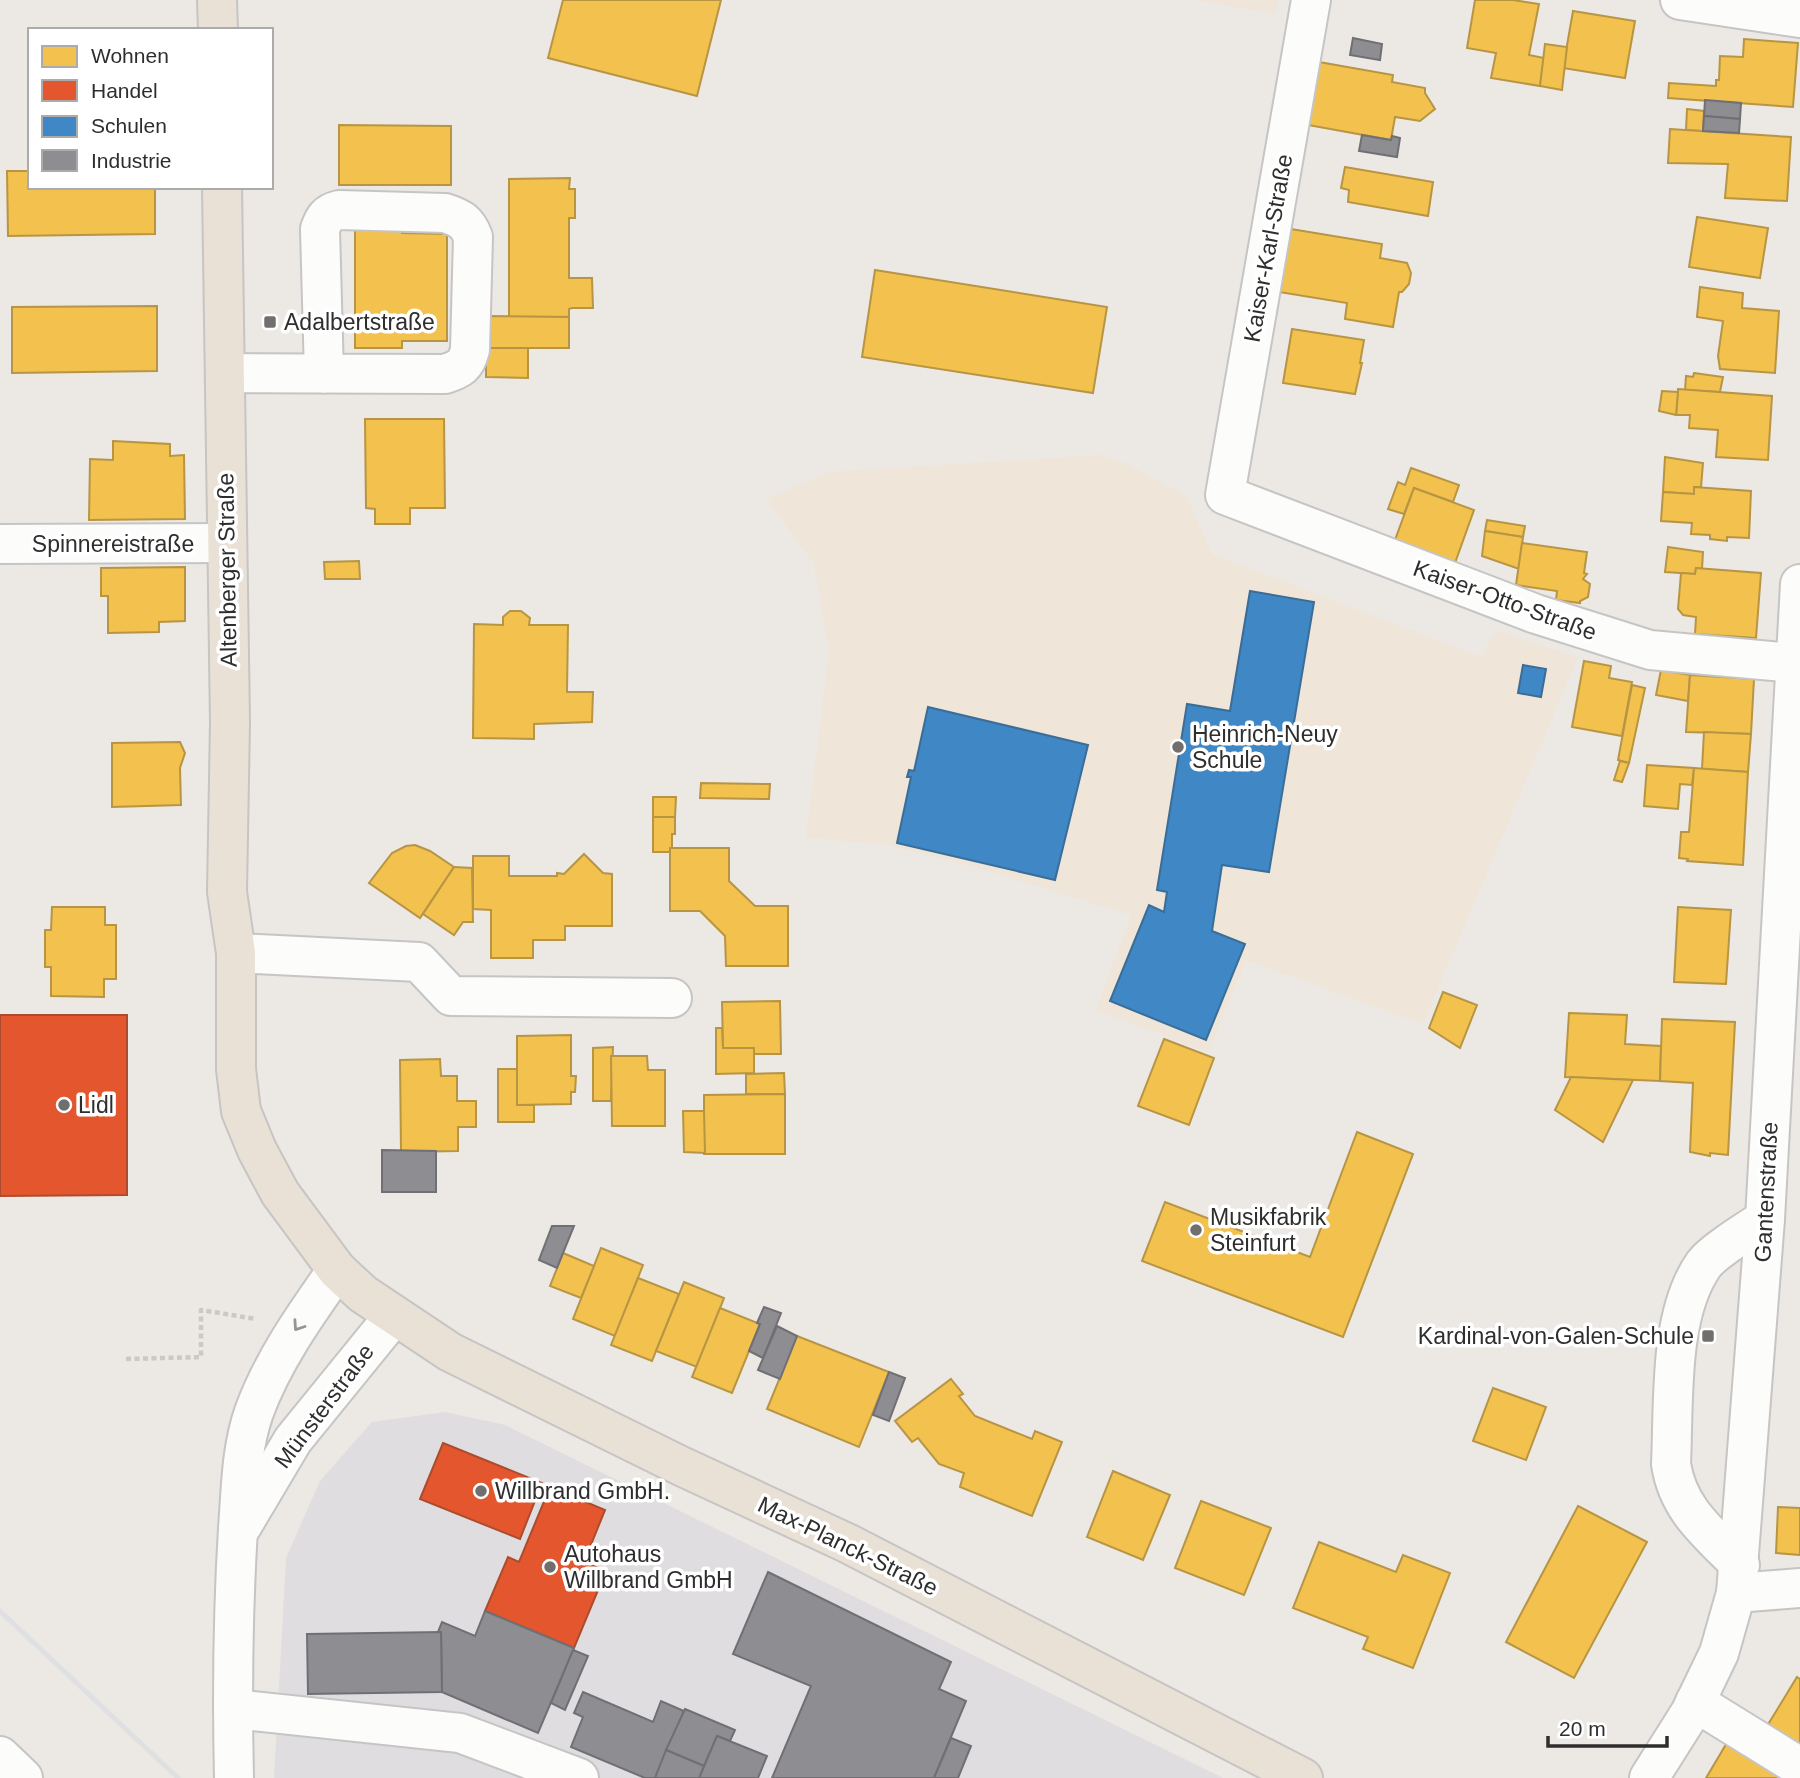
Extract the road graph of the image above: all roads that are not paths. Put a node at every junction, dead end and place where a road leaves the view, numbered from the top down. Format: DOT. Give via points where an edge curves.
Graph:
graph roads {
  1 [pos="217,0"];
  2 [pos="1311,0"];
  3 [pos="1680,0"];
  4 [pos="1800,18"];
  5 [pos="218,28"];
  6 [pos="222,189"];
  7 [pos="225,373"];
  8 [pos="324,374"];
  9 [pos="1225,495"];
  10 [pos="226,543"];
  11 [pos="0,544"];
  12 [pos="1800,584"];
  13 [pos="1794,663"];
  14 [pos="1795,726"];
  15 [pos="236,953"];
  16 [pos="672,998"];
  17 [pos="1765,1219"];
  18 [pos="337,1270"];
  19 [pos="393,1317"];
  20 [pos="238,1534"];
  21 [pos="1738,1579"];
  22 [pos="1800,1588"];
  23 [pos="1695,1702"];
  24 [pos="233,1709"];
  25 [pos="0,1756"];
  26 [pos="1800,1767"];
  27 [pos="23,1778"];
  28 [pos="234,1778"];
  29 [pos="579,1778"];
  30 [pos="1303,1778"];
  31 [pos="1649,1778"];
  1 -- 5 [label="main road"];
  2 -- 9 [label="street, Kaiser-Karl-Straße"];
  3 -- 4 [label="street"];
  6 -- 7 [label="main road, Altenberger Straße"];
  7 -- 8 [label="street"];
  7 -- 10 [label="main road, Altenberger Straße"];
  8 -- 8 [label="street" via="444,374 467,363 473,237 468,225 445,213 339,210 324,218 320,229"];
  9 -- 13 [label="street, Kaiser-Otto-Straße" via="1536,614 1650,650"];
  10 -- 11 [label="street, Spinnereistraße"];
  10 -- 15 [label="main road, Altenberger Straße" via="227,891"];
  12 -- 13 [label="street, Gantenstraße"];
  13 -- 14 [label="street, Gantenstraße"];
  14 -- 17 [label="street, Gantenstraße"];
  15 -- 16 [label="street" via="419,962 451,996"];
  15 -- 18 [label="main road, Altenberger Straße" via="236,1069 241,1111 280,1194"];
  17 -- 21 [label="street, Gantenstraße"];
  17 -- 21 [label="street" via="1705,1262 1686,1299 1678,1331 1671,1464 1674,1484 1689,1513"];
  18 -- 19 [label="main road, Altenberger Straße"];
  18 -- 20 [label="street, Münsterstraße, one-way" via="291,1336 251,1422 243,1453"];
  19 -- 20 [label="street, Münsterstraße" via="293,1440"];
  19 -- 30 [label="main road, Max-Planck-Straße" via="450,1352 846,1543"];
  20 -- 24 [label="street, Münsterstraße"];
  21 -- 22 [label="street"];
  21 -- 23 [label="street, Gantenstraße" via="1719,1653"];
  23 -- 26 [label="street"];
  23 -- 31 [label="street, Gantenstraße"];
  24 -- 28 [label="street, Münsterstraße"];
  24 -- 29 [label="street" via="460,1733"];
  25 -- 27 [label="street"];
}
